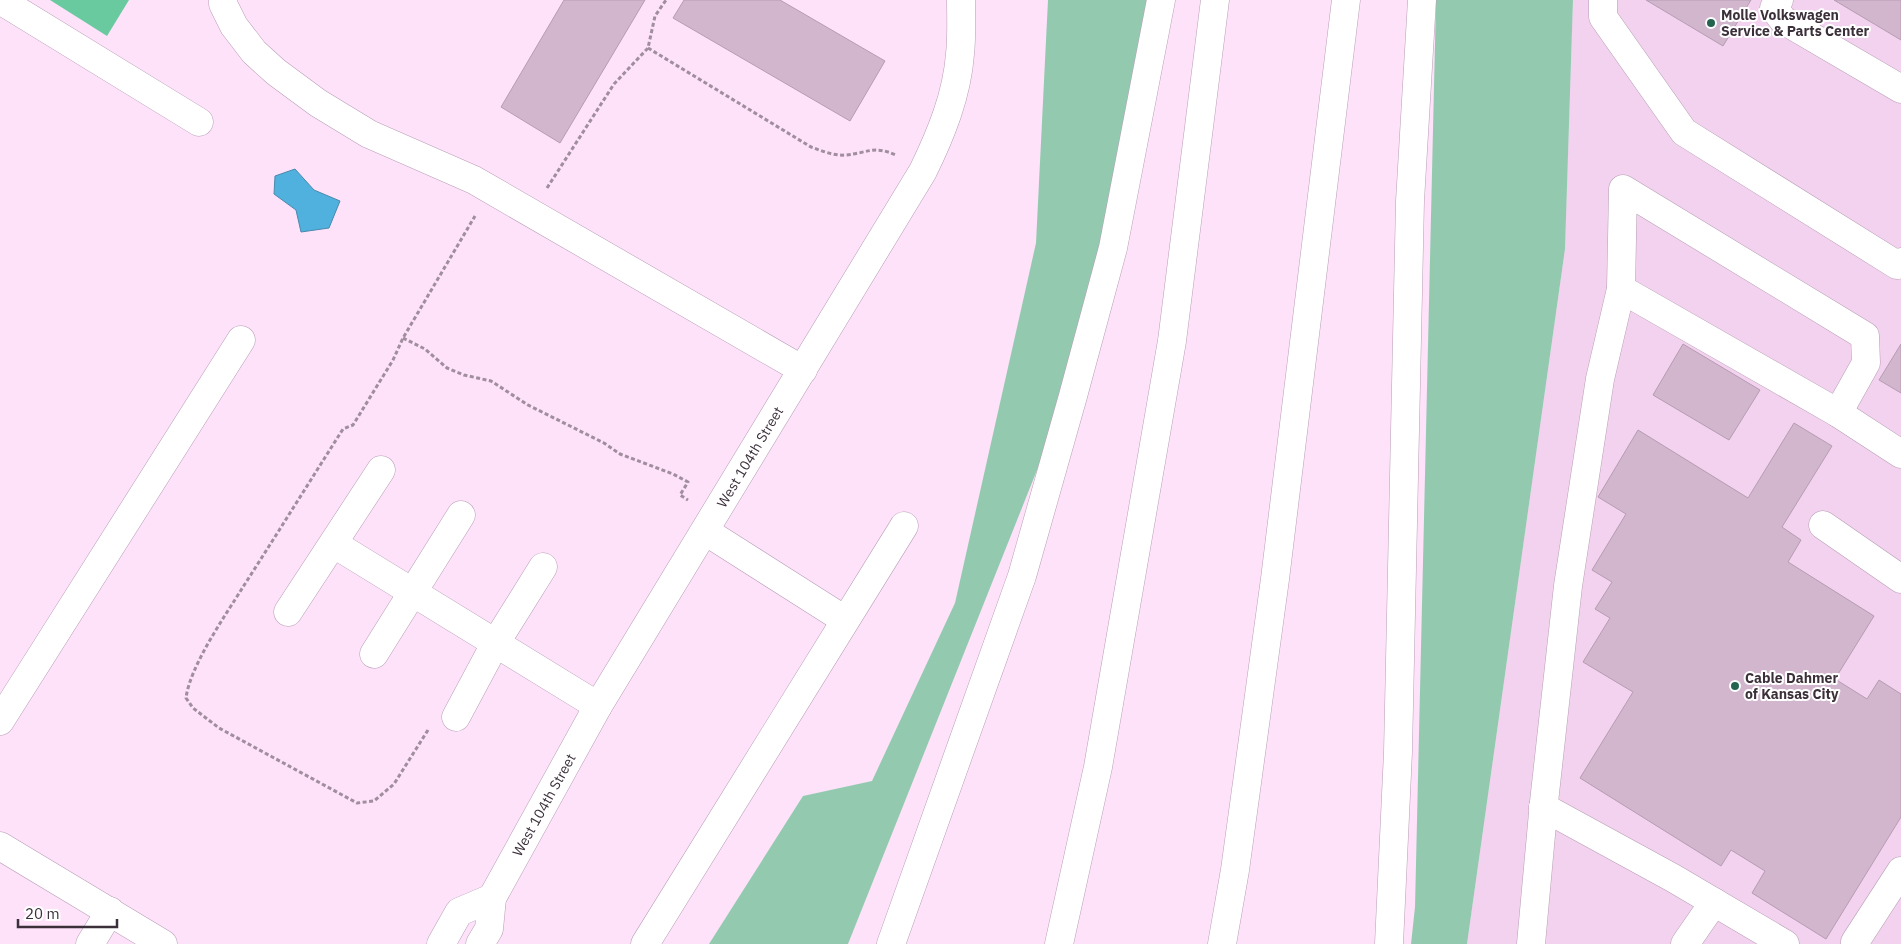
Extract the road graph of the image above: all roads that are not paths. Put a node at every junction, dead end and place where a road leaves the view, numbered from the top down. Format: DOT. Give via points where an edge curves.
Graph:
graph roads {
  1 [pos="0,0"];
  2 [pos="223,0"];
  3 [pos="961,0"];
  4 [pos="1161,0"];
  5 [pos="1215,0"];
  6 [pos="1346,0"];
  7 [pos="1422,0"];
  8 [pos="1603,0"];
  9 [pos="1778,0"];
  10 [pos="1901,89"];
  11 [pos="199,122"];
  12 [pos="1901,262"];
  13 [pos="1621,289"];
  14 [pos="241,340"];
  15 [pos="803,370"];
  16 [pos="1838,413"];
  17 [pos="1901,454"];
  18 [pos="381,470"];
  19 [pos="461,515"];
  20 [pos="709,523"];
  21 [pos="1823,525"];
  22 [pos="904,526"];
  23 [pos="334,544"];
  24 [pos="543,567"];
  25 [pos="1901,579"];
  26 [pos="413,593"];
  27 [pos="288,612"];
  28 [pos="846,620"];
  29 [pos="495,644"];
  30 [pos="374,654"];
  31 [pos="598,706"];
  32 [pos="456,716"];
  33 [pos="0,722"];
  34 [pos="1543,807"];
  35 [pos="0,846"];
  36 [pos="1899,878"];
  37 [pos="492,898"];
  38 [pos="1714,902"];
  39 [pos="110,911"];
  40 [pos="90,944"];
  41 [pos="163,944"];
  42 [pos="441,944"];
  43 [pos="480,944"];
  44 [pos="645,944"];
  45 [pos="891,944"];
  46 [pos="1059,944"];
  47 [pos="1222,944"];
  48 [pos="1389,944"];
  49 [pos="1531,944"];
  50 [pos="1685,944"];
  51 [pos="1786,944"];
  52 [pos="1856,944"];
  1 -- 11 [label="main road"];
  2 -- 15 [label="main road" via="234,26 254,52 318,103 369,134 474,180"];
  3 -- 15 [label="main road, West 104th Street" via="960,55 951,104 938,141"];
  4 -- 45 [label="main road" via="1112,248 1022,576"];
  5 -- 46 [label="main road" via="1172,341 1098,767"];
  6 -- 47 [label="main road" via="1274,589"];
  7 -- 48 [label="main road" via="1410,201 1398,752"];
  8 -- 12 [label="main road" via="1603,17 1684,132 1897,265"];
  9 -- 10 [label="main road" via="1774,8 1783,20"];
  13 -- 16 [label="main road"];
  13 -- 16 [label="main road" via="1623,188 1865,336 1866,363"];
  13 -- 34 [label="main road" via="1600,379 1568,586"];
  14 -- 33 [label="main road"];
  15 -- 20 [label="main road, West 104th Street"];
  16 -- 17 [label="main road"];
  18 -- 23 [label="main road"];
  19 -- 26 [label="main road"];
  20 -- 28 [label="main road"];
  20 -- 31 [label="main road, West 104th Street"];
  21 -- 25 [label="main road"];
  22 -- 28 [label="main road"];
  23 -- 26 [label="main road"];
  23 -- 27 [label="main road"];
  24 -- 29 [label="main road"];
  26 -- 29 [label="main road"];
  26 -- 30 [label="main road"];
  28 -- 44 [label="main road"];
  29 -- 31 [label="main road"];
  29 -- 32 [label="main road"];
  31 -- 37 [label="main road, West 104th Street"];
  34 -- 38 [label="main road"];
  34 -- 49 [label="main road"];
  35 -- 39 [label="main road"];
  36 -- 52 [label="main road"];
  37 -- 42 [label="main road" via="459,912"];
  37 -- 43 [label="main road, West 104th Street" via="489,929"];
  38 -- 50 [label="main road"];
  38 -- 51 [label="main road"];
  39 -- 40 [label="main road"];
  39 -- 41 [label="main road"];
}
